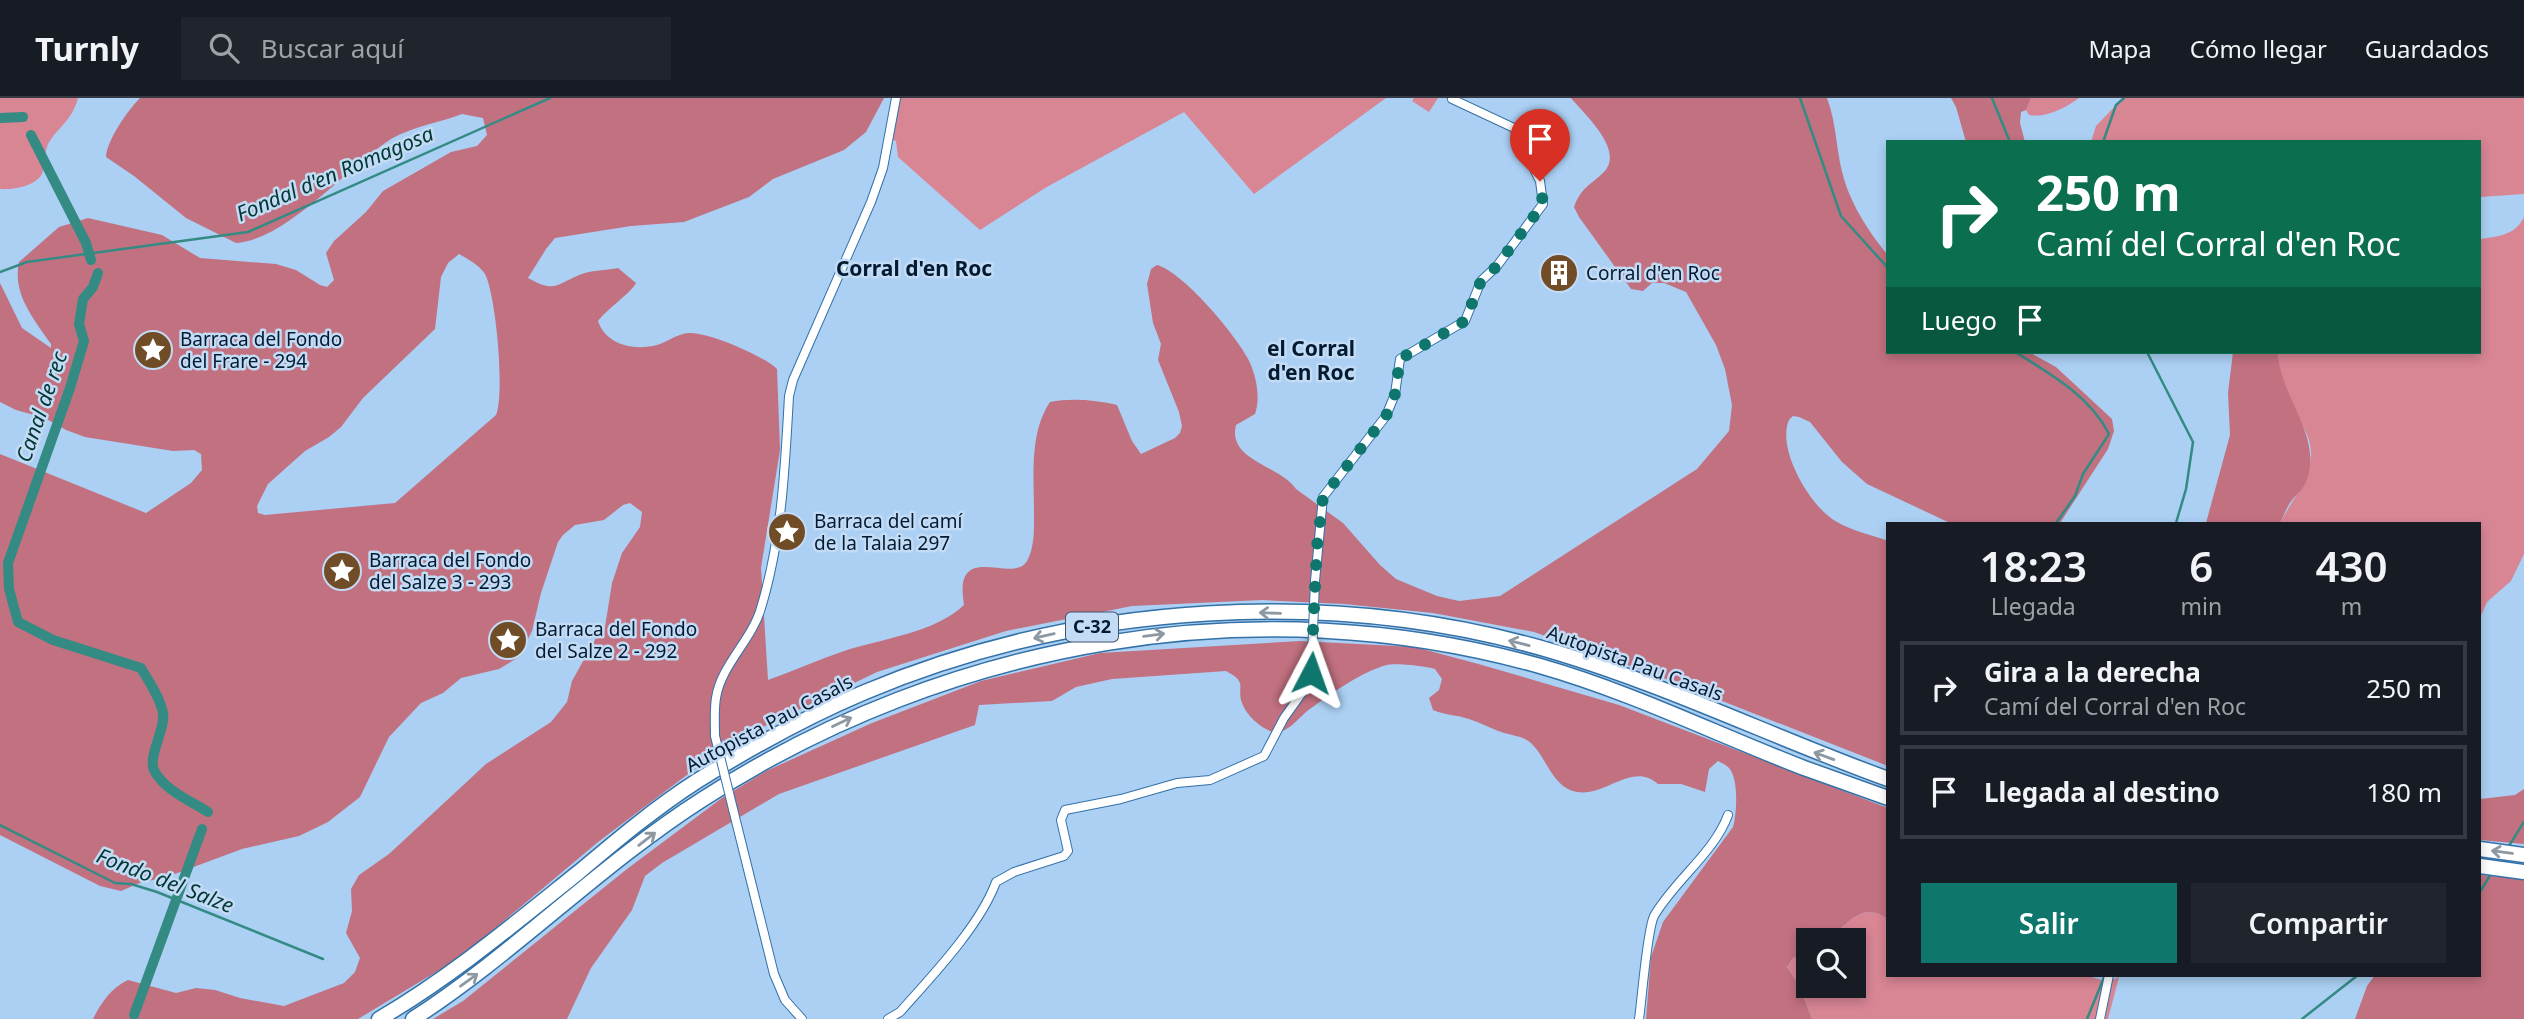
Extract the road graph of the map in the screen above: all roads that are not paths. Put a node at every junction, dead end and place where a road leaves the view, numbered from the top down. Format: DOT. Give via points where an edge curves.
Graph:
graph roads {
  1 [pos="895,98"];
  2 [pos="1452,99"];
  3 [pos="1886,778"];
  4 [pos="1886,797"];
  5 [pos="1728,814"];
  6 [pos="2481,849"];
  7 [pos="2524,855"];
  8 [pos="2481,866"];
  9 [pos="2524,872"];
  10 [pos="2109,977"];
  11 [pos="379,1019"];
  12 [pos="413,1019"];
  13 [pos="802,1019"];
  14 [pos="888,1019"];
  15 [pos="1639,1019"];
  16 [pos="2100,1019"];
  1 -- 13 [label="street, bridge" via="883,169 793,380 783,497 756,623 716,696 715,736 774,974 785,1000"];
  2 -- 14 [label="street, bridge" via="1514,128 1540,181 1543,204 1481,281 1465,321 1400,359 1386,416 1323,497 1311,673 1264,756 1210,780 1177,783 1065,810 1061,820 1068,851 1064,856 996,882 969,929 900,1012"];
  3 -- 11 [label="highway, Autopista Pau Casals / C-32, one-way" via="1610,670 1453,629 1357,615 1255,612 1101,625 942,664 865,692 790,728 696,782 462,965"];
  12 -- 4 [label="highway, Autopista Pau Casals / C-32, one-way" via="472,979 663,827 790,748 861,713 952,680 1048,652 1114,640 1245,629 1340,632 1480,651 1606,687"];
  5 -- 15 [label="street" via="1723,829 1652,919"];
  7 -- 6 [label="highway, one-way"];
  8 -- 9 [label="highway"];
  10 -- 16 [label="street"];
}
